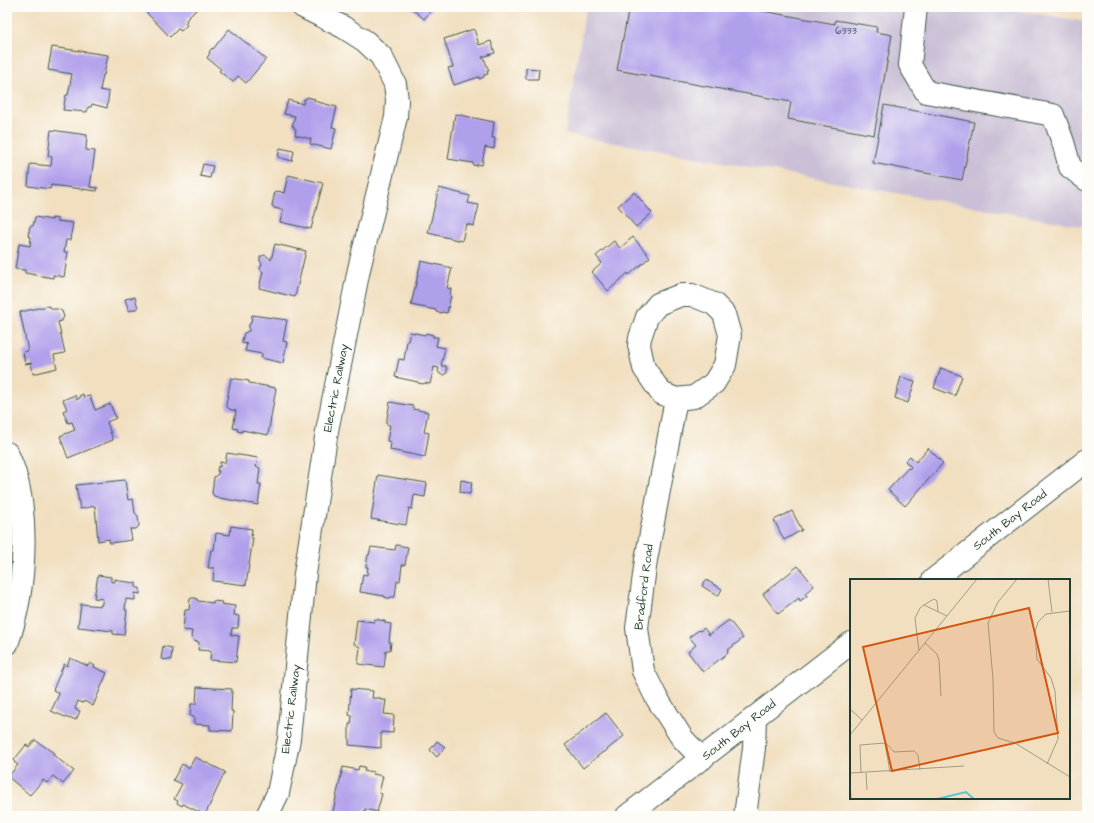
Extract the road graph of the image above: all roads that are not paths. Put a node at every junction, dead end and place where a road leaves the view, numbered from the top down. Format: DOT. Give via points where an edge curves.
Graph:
graph roads {
  1 [pos="303,7"];
  2 [pos="916,7"];
  3 [pos="1087,180"];
  4 [pos="676,399"];
  5 [pos="7,453"];
  6 [pos="1087,460"];
  7 [pos="934,579"];
  8 [pos="7,644"];
  9 [pos="850,644"];
  10 [pos="755,718"];
  11 [pos="702,759"];
  12 [pos="267,816"];
  13 [pos="627,816"];
  14 [pos="744,816"];
  1 -- 12 [label="street, Electric Railway" via="343,27 365,41 381,56 395,84 397,100 396,118 359,269 327,431 305,574 288,739 278,793"];
  2 -- 3 [label="street" via="910,65 926,92 1052,115 1070,167"];
  4 -- 4 [label="street" via="661,392 644,368 640,338 647,317 658,304 681,296 692,296 714,304 724,314 730,335 725,365 714,383 694,397"];
  4 -- 11 [label="street, Bradford Road" via="646,560 637,628 643,671 682,738"];
  5 -- 8 [label="street" via="21,496 24,544 19,602"];
  6 -- 7 [label="street, South Bay Road"];
  9 -- 10 [label="street, South Bay Road"];
  10 -- 11 [label="street, South Bay Road"];
  10 -- 14 [label="street" via="754,748"];
  11 -- 13 [label="street, South Bay Road"];
}
